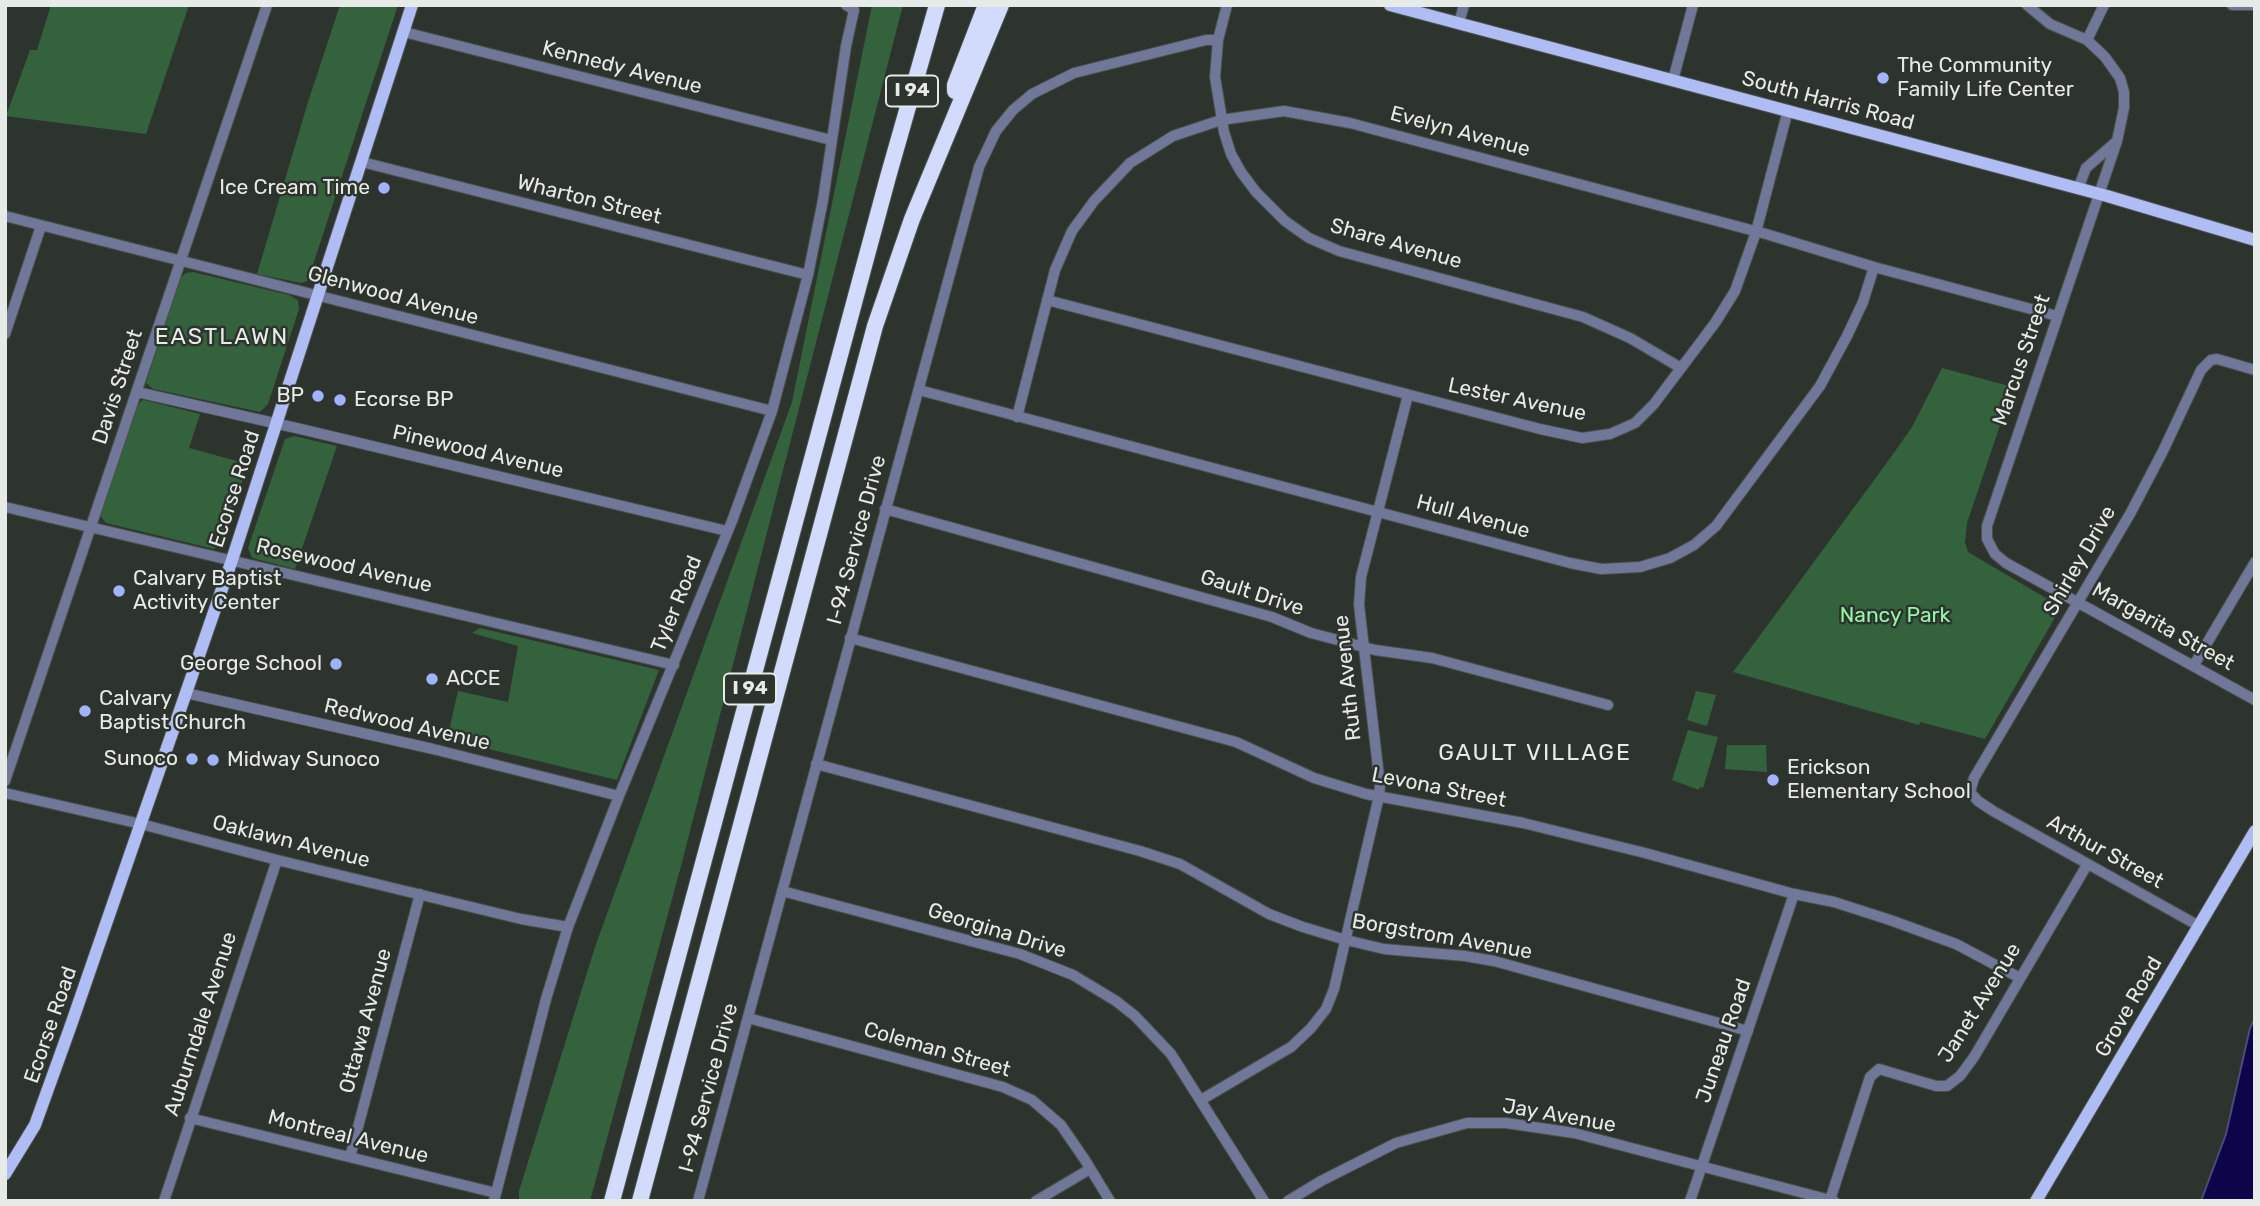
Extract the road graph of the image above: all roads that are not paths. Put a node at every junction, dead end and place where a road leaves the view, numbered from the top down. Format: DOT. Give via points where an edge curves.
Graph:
graph roads {
  1 [pos="267,5"];
  2 [pos="412,5"];
  3 [pos="937,5"];
  4 [pos="986,5"];
  5 [pos="1001,5"];
  6 [pos="1227,5"];
  7 [pos="1390,5"];
  8 [pos="1464,5"];
  9 [pos="1693,5"];
  10 [pos="2027,5"];
  11 [pos="2104,5"];
  12 [pos="2232,5"];
  13 [pos="2255,5"];
  14 [pos="850,8"];
  15 [pos="1460,23"];
  16 [pos="404,32"];
  17 [pos="1218,40"];
  18 [pos="2087,40"];
  19 [pos="1673,80"];
  20 [pos="1788,110"];
  21 [pos="952,118"];
  22 [pos="1221,120"];
  23 [pos="831,139"];
  24 [pos="2116,141"];
  25 [pos="362,162"];
  26 [pos="2078,189"];
  27 [pos="2098,194"];
  28 [pos="5,216"];
  29 [pos="41,226"];
  30 [pos="1756,232"];
  31 [pos="2255,240"];
  32 [pos="179,261"];
  33 [pos="1874,267"];
  34 [pos="808,275"];
  35 [pos="317,296"];
  36 [pos="1047,300"];
  37 [pos="2057,316"];
  38 [pos="5,334"];
  39 [pos="1681,368"];
  40 [pos="2255,370"];
  41 [pos="919,390"];
  42 [pos="137,392"];
  43 [pos="1408,395"];
  44 [pos="772,411"];
  45 [pos="1017,417"];
  46 [pos="277,424"];
  47 [pos="5,507"];
  48 [pos="885,509"];
  49 [pos="1378,512"];
  50 [pos="91,526"];
  51 [pos="727,531"];
  52 [pos="1987,539"];
  53 [pos="232,560"];
  54 [pos="2255,562"];
  55 [pos="2078,602"];
  56 [pos="850,638"];
  57 [pos="1362,646"];
  58 [pos="674,665"];
  59 [pos="2194,665"];
  60 [pos="186,693"];
  61 [pos="2255,700"];
  62 [pos="1608,705"];
  63 [pos="816,764"];
  64 [pos="5,781"];
  65 [pos="5,793"];
  66 [pos="619,796"];
  67 [pos="1379,796"];
  68 [pos="1993,811"];
  69 [pos="141,824"];
  70 [pos="2255,831"];
  71 [pos="277,860"];
  72 [pos="2087,865"];
  73 [pos="782,891"];
  74 [pos="420,894"];
  75 [pos="1794,894"];
  76 [pos="2199,926"];
  77 [pos="568,927"];
  78 [pos="1346,940"];
  79 [pos="2020,978"];
  80 [pos="748,1018"];
  81 [pos="1748,1031"];
  82 [pos="1202,1100"];
  83 [pos="190,1118"];
  84 [pos="350,1157"];
  85 [pos="1702,1167"];
  86 [pos="1090,1169"];
  87 [pos="5,1174"];
  88 [pos="495,1197"];
  89 [pos="1832,1200"];
  90 [pos="163,1201"];
  91 [pos="612,1201"];
  92 [pos="640,1201"];
  93 [pos="698,1201"];
  94 [pos="1036,1201"];
  95 [pos="1110,1201"];
  96 [pos="1264,1201"];
  97 [pos="1288,1201"];
  98 [pos="1690,1201"];
  99 [pos="2036,1201"];
  1 -- 32 [label="street, Davis Street"];
  2 -- 16 [label="main road, Ecorse Road"];
  3 -- 91 [label="highway, I 94"];
  4 -- 21 [label="highway" via="955,85"];
  5 -- 21 [label="highway, I 94"];
  6 -- 17 [label="street, Share Avenue"];
  7 -- 15 [label="main road, South Harris Road"];
  8 -- 15 [label="street"];
  9 -- 19 [label="street"];
  10 -- 18 [label="street" via="2050,24"];
  11 -- 18 [label="street"];
  12 -- 13 [label="street"];
  14 -- 23 [label="street, Tyler Road"];
  15 -- 19 [label="main road, South Harris Road"];
  16 -- 23 [label="street, Kennedy Avenue"];
  16 -- 25 [label="main road, Ecorse Road"];
  17 -- 22 [label="street, Share Avenue" via="1215,77"];
  17 -- 41 [label="street, I-94 Service Drive" via="1074,73 1032,94 1013,110 996,131 979,167"];
  18 -- 24 [label="street, Marcus Street" via="2123,86 2124,108"];
  19 -- 20 [label="main road, South Harris Road"];
  20 -- 26 [label="main road, South Harris Road"];
  20 -- 30 [label="street, Lester Avenue"];
  21 -- 92 [label="highway, I 94" via="893,271 860,376"];
  22 -- 30 [label="street, Evelyn Avenue" via="1284,111 1315,116"];
  22 -- 36 [label="street, Evelyn Avenue" via="1173,136 1130,163 1072,231"];
  22 -- 39 [label="street, Share Avenue" via="1231,154 1256,192 1309,238 1339,251 1583,317"];
  23 -- 34 [label="street, Tyler Road"];
  24 -- 26 [label="street" via="2086,168"];
  24 -- 27 [label="street, Marcus Street"];
  25 -- 34 [label="street, Wharton Street"];
  25 -- 35 [label="main road, Ecorse Road"];
  26 -- 27 [label="main road, South Harris Road"];
  27 -- 31 [label="main road, South Harris Road"];
  27 -- 37 [label="street, Marcus Street"];
  28 -- 29 [label="street, Glenwood Avenue"];
  29 -- 32 [label="street, Glenwood Avenue"];
  29 -- 38 [label="street"];
  30 -- 33 [label="street, Evelyn Avenue"];
  30 -- 39 [label="street, Lester Avenue" via="1735,291"];
  32 -- 35 [label="street, Glenwood Avenue"];
  32 -- 42 [label="street, Davis Street"];
  33 -- 37 [label="street, Evelyn Avenue"];
  33 -- 49 [label="street, Hull Avenue" via="1863,302 1820,386 1716,526 1670,558 1640,567 1601,569"];
  34 -- 44 [label="street, Tyler Road"];
  35 -- 44 [label="street, Glenwood Avenue"];
  35 -- 46 [label="main road, Ecorse Road"];
  36 -- 43 [label="street, Lester Avenue"];
  36 -- 45 [label="street, Evelyn Avenue"];
  37 -- 52 [label="street, Marcus Street" via="1987,526"];
  39 -- 43 [label="street, Lester Avenue" via="1635,423 1610,434 1582,438"];
  40 -- 55 [label="street, Shirley Drive" via="2217,359 2202,368 2130,514"];
  41 -- 45 [label="street, Hull Avenue"];
  41 -- 48 [label="street, I-94 Service Drive"];
  42 -- 46 [label="street, Pinewood Avenue"];
  42 -- 50 [label="street, Davis Street"];
  43 -- 49 [label="street, Ruth Avenue"];
  44 -- 51 [label="street, Tyler Road"];
  45 -- 49 [label="street, Hull Avenue"];
  46 -- 51 [label="street, Pinewood Avenue"];
  46 -- 53 [label="main road, Ecorse Road"];
  47 -- 50 [label="street, Rosewood Avenue"];
  48 -- 56 [label="street, I-94 Service Drive"];
  48 -- 57 [label="street, Gault Drive"];
  49 -- 57 [label="street, Ruth Avenue" via="1361,577"];
  50 -- 53 [label="street, Rosewood Avenue"];
  50 -- 64 [label="street, Davis Street"];
  51 -- 58 [label="street, Tyler Road"];
  52 -- 55 [label="street, Margarita Street" via="2006,563"];
  53 -- 58 [label="street, Rosewood Avenue"];
  53 -- 60 [label="main road, Ecorse Road"];
  54 -- 59 [label="street"];
  55 -- 59 [label="street, Margarita Street"];
  55 -- 68 [label="street, Shirley Drive" via="1974,778 1970,792"];
  56 -- 63 [label="street, I-94 Service Drive"];
  56 -- 67 [label="street, Levona Street" via="1236,742 1314,778"];
  57 -- 62 [label="street, Gault Drive" via="1432,658"];
  57 -- 67 [label="street, Ruth Avenue"];
  58 -- 66 [label="street, Tyler Road"];
  59 -- 61 [label="street, Margarita Street"];
  60 -- 66 [label="street, Redwood Avenue"];
  60 -- 69 [label="main road, Ecorse Road"];
  63 -- 73 [label="street, I-94 Service Drive"];
  63 -- 78 [label="street, Borgstrom Avenue" via="1150,854 1180,864 1269,914"];
  65 -- 69 [label="street, Oaklawn Avenue"];
  66 -- 77 [label="street, Tyler Road"];
  67 -- 75 [label="street, Levona Street" via="1523,823"];
  67 -- 78 [label="street, Ruth Avenue"];
  68 -- 72 [label="street, Arthur Street"];
  69 -- 71 [label="street, Oaklawn Avenue"];
  69 -- 87 [label="main road, Ecorse Road" via="45,1101"];
  70 -- 76 [label="main road, Grove Road"];
  71 -- 74 [label="street, Oaklawn Avenue"];
  71 -- 83 [label="street, Auburndale Avenue"];
  72 -- 76 [label="street, Arthur Street"];
  72 -- 79 [label="street, Janet Avenue"];
  73 -- 80 [label="street, I-94 Service Drive"];
  73 -- 82 [label="street, Georgina Drive" via="1020,954 1073,975 1135,1016 1171,1054"];
  74 -- 77 [label="street, Oaklawn Avenue"];
  74 -- 84 [label="street, Ottawa Avenue"];
  75 -- 79 [label="street, Levona Street" via="1866,912 1956,944"];
  75 -- 81 [label="street, Juneau Road"];
  76 -- 99 [label="main road, Grove Road"];
  77 -- 88 [label="street, Tyler Road"];
  78 -- 81 [label="street, Borgstrom Avenue" via="1384,949 1494,961"];
  78 -- 82 [label="street, Ruth Avenue" via="1334,989 1311,1028 1291,1047"];
  79 -- 89 [label="street, Janet Avenue" via="1974,1057 1947,1086 1879,1069 1870,1077"];
  80 -- 86 [label="street, Coleman Street" via="1003,1087 1032,1100 1060,1125"];
  80 -- 93 [label="street, I-94 Service Drive"];
  81 -- 85 [label="street, Juneau Road"];
  82 -- 96 [label="street, Georgina Drive"];
  83 -- 84 [label="street, Montreal Avenue"];
  83 -- 90 [label="street, Auburndale Avenue"];
  84 -- 88 [label="street, Montreal Avenue"];
  85 -- 89 [label="street, Jay Avenue"];
  85 -- 97 [label="street, Jay Avenue" via="1574,1133 1506,1123 1466,1124 1396,1143"];
  85 -- 98 [label="street, Juneau Road"];
  86 -- 94 [label="street"];
  86 -- 95 [label="street, Coleman Street"];
}
